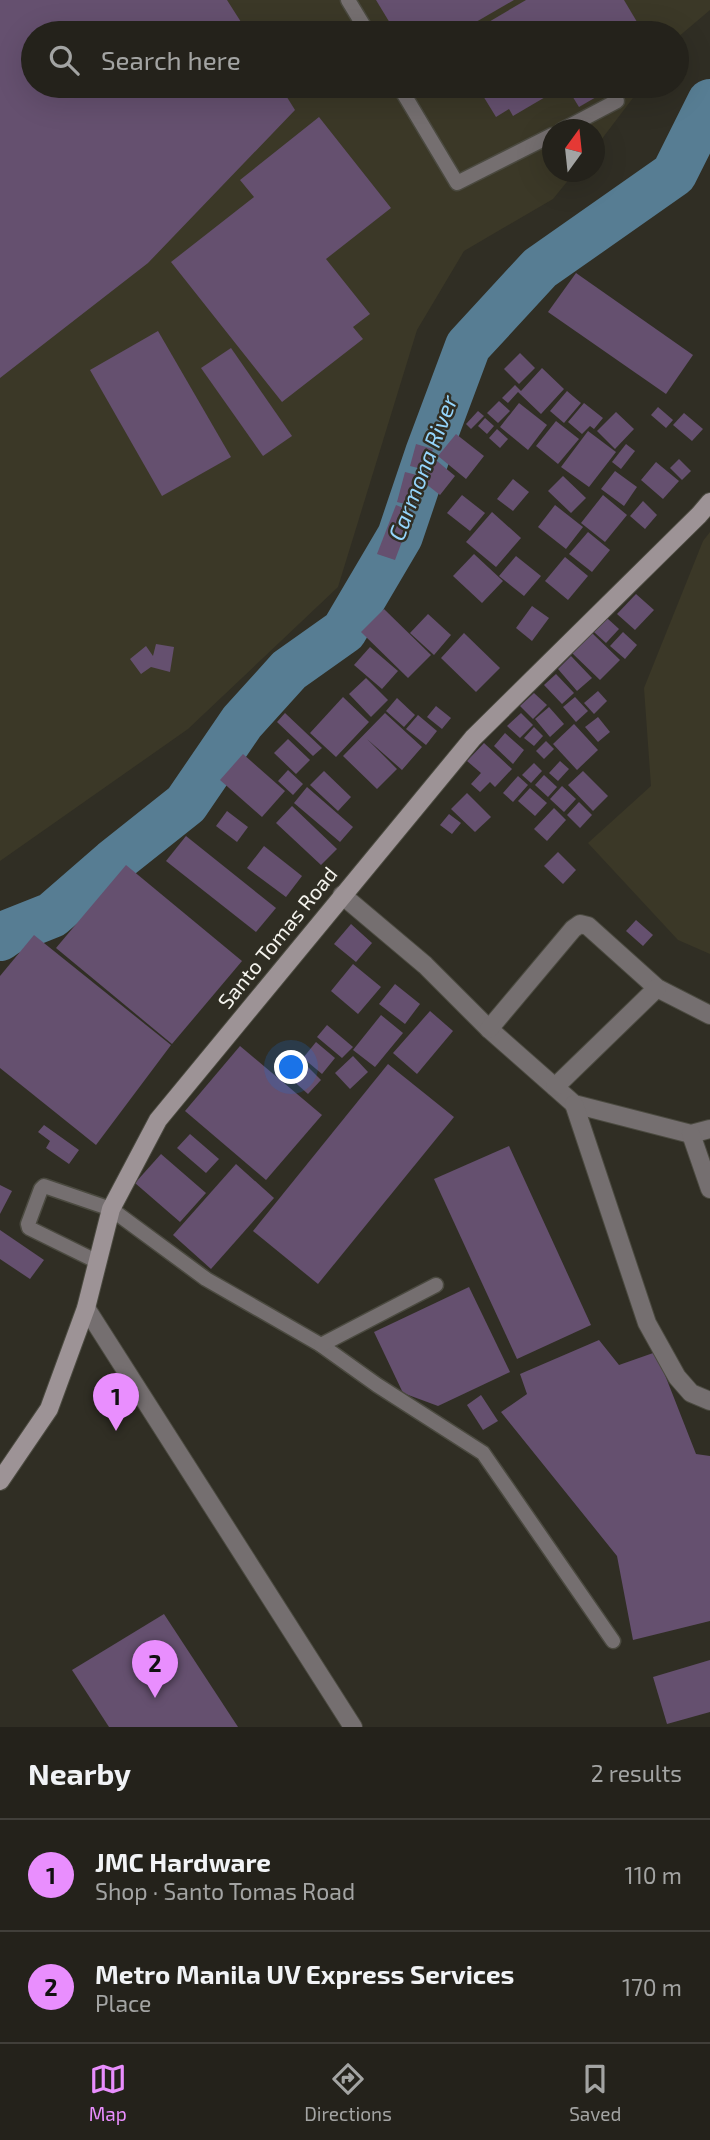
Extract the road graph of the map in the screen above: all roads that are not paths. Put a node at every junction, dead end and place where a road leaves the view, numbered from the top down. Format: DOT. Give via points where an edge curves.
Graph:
graph roads {
  1 [pos="348,0"];
  2 [pos="361,21"];
  3 [pos="406,98"];
  4 [pos="617,101"];
  5 [pos="583,119"];
  6 [pos="542,140"];
  7 [pos="710,502"];
  8 [pos="342,895"];
  9 [pos="657,988"];
  10 [pos="710,1015"];
  11 [pos="489,1029"];
  12 [pos="555,1087"];
  13 [pos="574,1104"];
  14 [pos="710,1129"];
  15 [pos="691,1134"];
  16 [pos="710,1189"];
  17 [pos="111,1209"];
  18 [pos="98,1262"];
  19 [pos="436,1285"];
  20 [pos="86,1308"];
  21 [pos="321,1345"];
  22 [pos="710,1401"];
  23 [pos="1,1479"];
  24 [pos="613,1642"];
  25 [pos="353,1727"];
  1 -- 2 [label="lane"];
  3 -- 6 [label="lane" via="457,183"];
  4 -- 5 [label="lane"];
  7 -- 8 [label="street, Santo Tomas Road" via="473,738"];
  8 -- 11 [label="street" via="425,965"];
  8 -- 17 [label="street, Santo Tomas Road" via="159,1120"];
  9 -- 10 [label="street"];
  9 -- 11 [label="street" via="588,926 580,924"];
  9 -- 12 [label="street"];
  11 -- 12 [label="street"];
  12 -- 13 [label="street"];
  13 -- 15 [label="street"];
  13 -- 22 [label="street" via="647,1323 677,1377 691,1393"];
  14 -- 15 [label="street"];
  15 -- 16 [label="street"];
  17 -- 18 [label="street, Santo Tomas Road"];
  17 -- 18 [label="lane" via="44,1186 28,1224 33,1231"];
  17 -- 21 [label="lane" via="206,1279"];
  18 -- 20 [label="street, Santo Tomas Road"];
  19 -- 21 [label="lane"];
  20 -- 23 [label="street, Santo Tomas Road" via="49,1409"];
  20 -- 25 [label="street"];
  21 -- 24 [label="lane" via="483,1453"];
}
